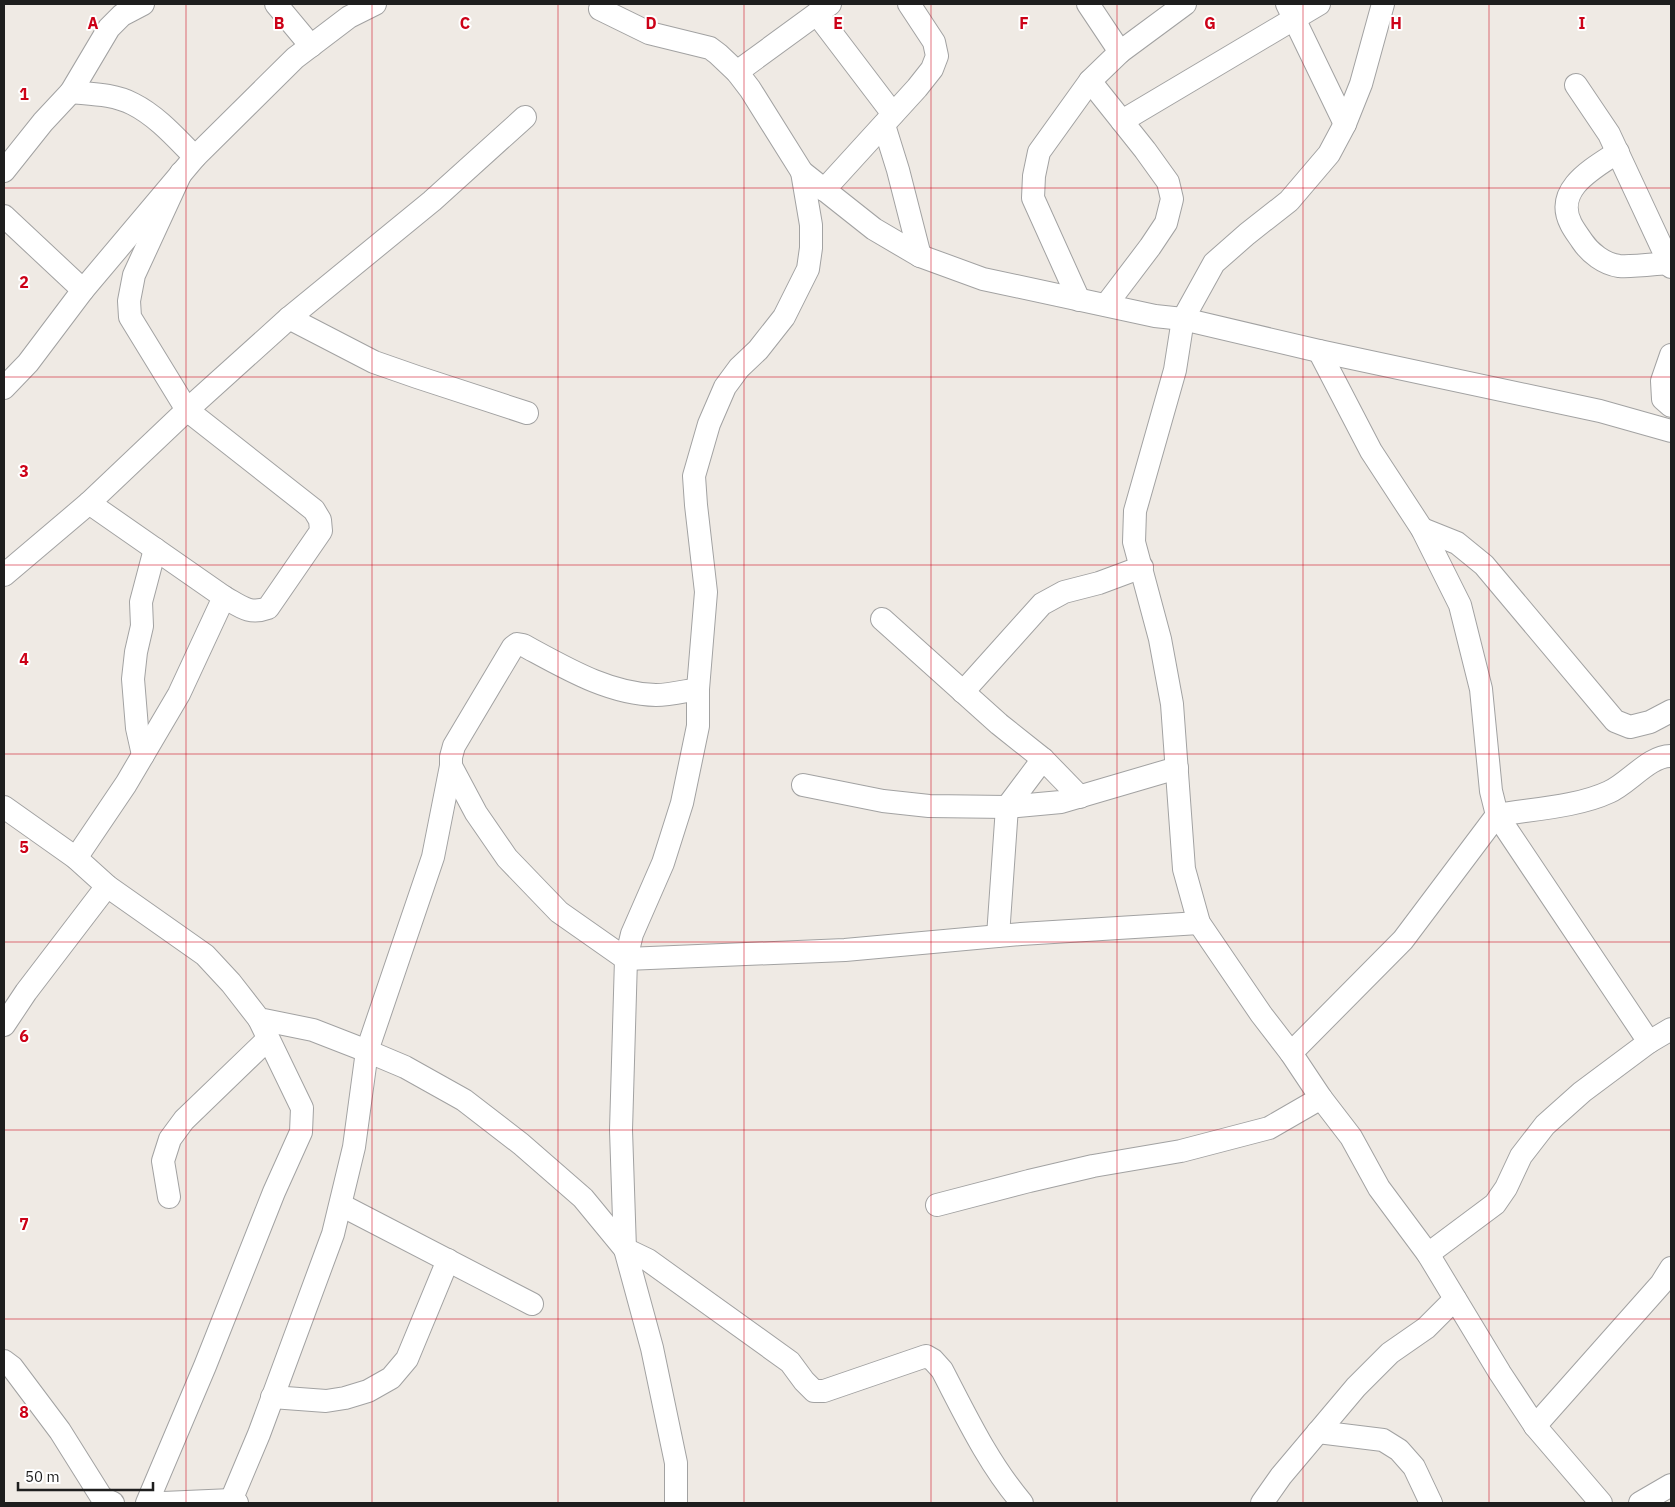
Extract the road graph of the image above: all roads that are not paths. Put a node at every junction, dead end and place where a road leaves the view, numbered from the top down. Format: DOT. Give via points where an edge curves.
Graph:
graph roads {
  1 [pos="142,4"];
  2 [pos="276,4"];
  3 [pos="375,4"];
  4 [pos="909,4"];
  5 [pos="1088,4"];
  6 [pos="1185,4"];
  7 [pos="1319,4"];
  8 [pos="1383,4"];
  9 [pos="823,9"];
  10 [pos="600,10"];
  11 [pos="1290,11"];
  12 [pos="311,46"];
  13 [pos="1120,52"];
  14 [pos="737,72"];
  15 [pos="1090,81"];
  16 [pos="1576,85"];
  17 [pos="71,92"];
  18 [pos="525,116"];
  19 [pos="888,120"];
  20 [pos="1122,121"];
  21 [pos="1345,124"];
  22 [pos="1618,152"];
  23 [pos="188,165"];
  24 [pos="4,171"];
  25 [pos="802,172"];
  26 [pos="824,190"];
  27 [pos="4,216"];
  28 [pos="920,256"];
  29 [pos="1670,265"];
  30 [pos="82,290"];
  31 [pos="1079,300"];
  32 [pos="1106,305"];
  33 [pos="289,318"];
  34 [pos="1183,319"];
  35 [pos="1319,351"];
  36 [pos="1671,355"];
  37 [pos="4,388"];
  38 [pos="1671,406"];
  39 [pos="187,410"];
  40 [pos="527,413"];
  41 [pos="1671,432"];
  42 [pos="89,502"];
  43 [pos="1422,529"];
  44 [pos="155,549"];
  45 [pos="1142,567"];
  46 [pos="4,575"];
  47 [pos="224,597"];
  48 [pos="882,619"];
  49 [pos="698,688"];
  50 [pos="963,692"];
  51 [pos="1671,712"];
  52 [pos="143,756"];
  53 [pos="1671,756"];
  54 [pos="1043,759"];
  55 [pos="451,766"];
  56 [pos="1177,768"];
  57 [pos="803,786"];
  58 [pos="1080,797"];
  59 [pos="4,807"];
  60 [pos="1007,807"];
  61 [pos="1497,815"];
  62 [pos="76,858"];
  63 [pos="106,886"];
  64 [pos="1200,923"];
  65 [pos="998,936"];
  66 [pos="626,959"];
  67 [pos="4,1024"];
  68 [pos="264,1029"];
  69 [pos="1671,1029"];
  70 [pos="1649,1042"];
  71 [pos="367,1051"];
  72 [pos="1291,1053"];
  73 [pos="1321,1098"];
  74 [pos="169,1197"];
  75 [pos="341,1205"];
  76 [pos="937,1205"];
  77 [pos="625,1249"];
  78 [pos="1428,1254"];
  79 [pos="448,1260"];
  80 [pos="1671,1268"];
  81 [pos="1455,1299"];
  82 [pos="532,1304"];
  83 [pos="4,1361"];
  84 [pos="272,1397"];
  85 [pos="1535,1426"];
  86 [pos="1318,1432"];
  87 [pos="1671,1485"];
  88 [pos="105,1501"];
  89 [pos="233,1502"];
  90 [pos="147,1503"];
  91 [pos="163,1503"];
  92 [pos="676,1503"];
  93 [pos="1022,1503"];
  94 [pos="1262,1503"];
  95 [pos="1431,1503"];
  96 [pos="1601,1503"];
  97 [pos="1640,1503"];
  1 -- 17 [label="street" via="122,15 109,28"];
  2 -- 12 [label="street"];
  3 -- 12 [label="street" via="349,17"];
  4 -- 19 [label="street" via="934,42 937,56 932,69"];
  5 -- 13 [label="street"];
  6 -- 13 [label="street"];
  7 -- 11 [label="street"];
  8 -- 21 [label="street" via="1361,84"];
  9 -- 14 [label="street"];
  9 -- 19 [label="street"];
  10 -- 14 [label="street" via="649,33 710,48"];
  11 -- 20 [label="street"];
  11 -- 21 [label="street"];
  12 -- 23 [label="street" via="294,58"];
  13 -- 15 [label="street"];
  14 -- 25 [label="street"];
  15 -- 20 [label="street"];
  15 -- 31 [label="street" via="1039,152 1034,176 1033,198"];
  16 -- 22 [label="street"];
  17 -- 23 [label="street" via="108,96 132,103 153,117"];
  17 -- 24 [label="street"];
  18 -- 33 [label="street" via="432,201"];
  19 -- 26 [label="street"];
  19 -- 28 [label="street"];
  20 -- 32 [label="street" via="1168,182 1172,200 1166,223"];
  21 -- 34 [label="street" via="1328,154 1289,201 1214,263"];
  22 -- 29 [label="street"];
  22 -- 29 [label="street" via="1580,177 1569,195 1566,209 1570,223 1593,254 1604,260 1619,266"];
  23 -- 30 [label="street"];
  23 -- 39 [label="street" via="134,275 129,301 130,317"];
  25 -- 26 [label="street"];
  25 -- 49 [label="street" via="811,225 808,269 784,317 724,387 694,476 706,592"];
  26 -- 28 [label="street" via="874,230"];
  27 -- 30 [label="street"];
  28 -- 31 [label="street" via="983,279"];
  30 -- 37 [label="street" via="28,363"];
  31 -- 32 [label="street"];
  32 -- 34 [label="street"];
  33 -- 39 [label="street"];
  33 -- 40 [label="street" via="374,362"];
  34 -- 35 [label="street"];
  34 -- 45 [label="street" via="1175,370 1135,510 1134,542"];
  35 -- 41 [label="street" via="1600,411"];
  35 -- 43 [label="street" via="1371,451"];
  36 -- 38 [label="street" via="1662,381 1663,399"];
  39 -- 42 [label="street"];
  39 -- 47 [label="street" via="314,510 320,520 321,531 268,608 258,612 248,610"];
  42 -- 44 [label="street"];
  42 -- 46 [label="street"];
  43 -- 51 [label="street" via="1457,543 1484,565 1615,721 1630,727"];
  43 -- 61 [label="street" via="1460,605 1481,689 1491,791"];
  44 -- 47 [label="street"];
  44 -- 52 [label="street" via="141,602 142,626 134,679 137,728"];
  45 -- 50 [label="street" via="1064,592 1042,604"];
  45 -- 56 [label="street" via="1169,686"];
  47 -- 52 [label="street" via="179,694"];
  48 -- 50 [label="street"];
  49 -- 55 [label="street" via="657,695 627,691 581,676 518,644 513,647 454,746"];
  49 -- 66 [label="street" via="698,726 682,803 663,863 632,934"];
  50 -- 54 [label="street"];
  52 -- 62 [label="street"];
  53 -- 61 [label="street" via="1654,760 1612,792 1589,801"];
  54 -- 58 [label="street"];
  54 -- 60 [label="street"];
  55 -- 66 [label="street" via="476,813 507,858 559,912"];
  55 -- 71 [label="street" via="432,857"];
  56 -- 58 [label="street"];
  56 -- 64 [label="street" via="1184,868"];
  57 -- 60 [label="street" via="929,806"];
  58 -- 60 [label="street"];
  59 -- 62 [label="street"];
  60 -- 65 [label="street"];
  61 -- 70 [label="street"];
  61 -- 72 [label="street" via="1403,940"];
  62 -- 63 [label="street"];
  63 -- 67 [label="street"];
  63 -- 68 [label="street" via="205,955 231,983"];
  64 -- 65 [label="street"];
  64 -- 72 [label="street"];
  65 -- 66 [label="street" via="845,950"];
  66 -- 77 [label="street" via="622,1130"];
  68 -- 71 [label="street" via="313,1030"];
  68 -- 74 [label="street" via="170,1139 163,1161"];
  68 -- 90 [label="street" via="302,1108 301,1132"];
  69 -- 70 [label="street"];
  70 -- 78 [label="street" via="1582,1092 1545,1125 1521,1156 1495,1204"];
  71 -- 75 [label="street" via="354,1147"];
  71 -- 77 [label="street" via="464,1100 522,1144 583,1198"];
  72 -- 73 [label="street"];
  73 -- 76 [label="street" via="1268,1128 1182,1151 1047,1176"];
  73 -- 78 [label="street" via="1351,1137 1379,1188"];
  75 -- 79 [label="street"];
  75 -- 84 [label="street"];
  77 -- 92 [label="street" via="652,1348 676,1463"];
  77 -- 93 [label="street" via="648,1260 790,1362 814,1391 824,1391 926,1356 933,1360 942,1370 986,1454"];
  78 -- 81 [label="street"];
  79 -- 82 [label="street"];
  79 -- 84 [label="street" via="407,1359 391,1378 368,1391 345,1398 326,1401"];
  80 -- 85 [label="street" via="1661,1284"];
  81 -- 85 [label="street"];
  81 -- 86 [label="street" via="1426,1328 1390,1353"];
  83 -- 88 [label="street" via="60,1431"];
  84 -- 89 [label="street"];
  85 -- 96 [label="street"];
  86 -- 94 [label="street"];
  86 -- 95 [label="street" via="1383,1440 1399,1450 1414,1467"];
  87 -- 97 [label="street"];
  89 -- 91 [label="street"];
}
